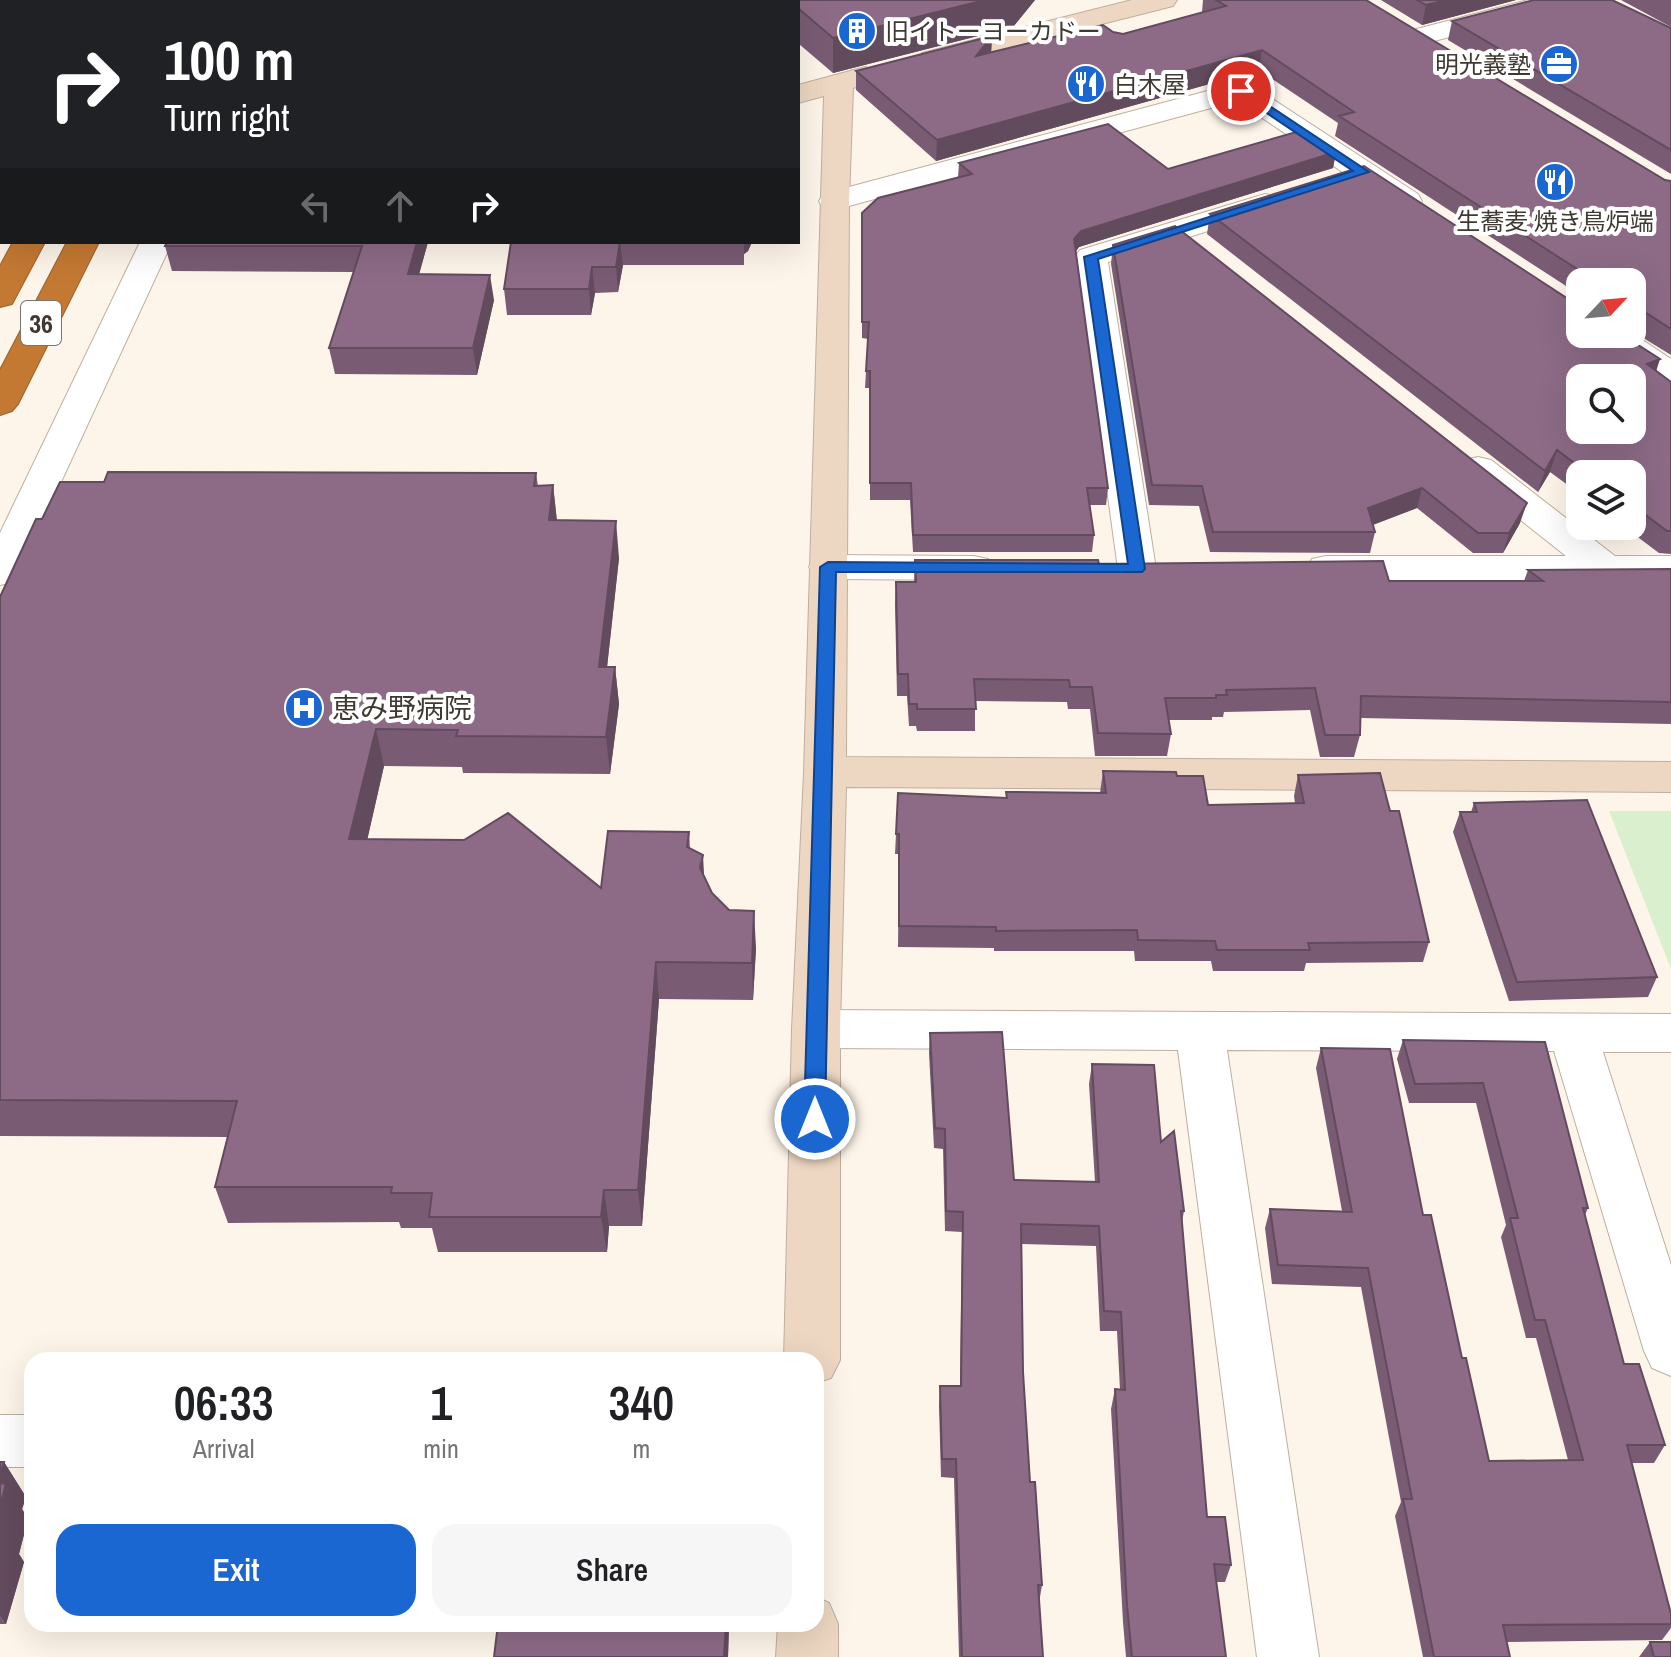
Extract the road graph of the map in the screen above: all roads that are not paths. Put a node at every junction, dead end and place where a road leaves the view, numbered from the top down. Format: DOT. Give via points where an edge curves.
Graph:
graph roads {
  1 [pos="1164,0"];
  2 [pos="1559,0"];
  3 [pos="1394,22"];
  4 [pos="1419,37"];
  5 [pos="1445,53"];
  6 [pos="839,83"];
  7 [pos="800,93"];
  8 [pos="1363,172"];
  9 [pos="834,201"];
  10 [pos="1427,214"];
  11 [pos="28,244"];
  12 [pos="82,244"];
  13 [pos="155,244"];
  14 [pos="0,297"];
  15 [pos="1631,348"];
  16 [pos="1671,374"];
  17 [pos="0,404"];
  18 [pos="1453,448"];
  19 [pos="1603,566"];
  20 [pos="828,567"];
  21 [pos="1013,568"];
  22 [pos="1292,568"];
  23 [pos="1671,568"];
  24 [pos="1137,569"];
  25 [pos="0,573"];
  26 [pos="825,772"];
  27 [pos="1671,777"];
  28 [pos="816,1029"];
  29 [pos="1200,1030"];
  30 [pos="1671,1033"];
  31 [pos="1573,1034"];
  32 [pos="1671,1351"];
  33 [pos="812,1352"];
  34 [pos="0,1441"];
  35 [pos="24,1441"];
  36 [pos="808,1632"];
  37 [pos="807,1657"];
  38 [pos="1288,1657"];
  1 -- 6 [label="street"];
  2 -- 4 [label="street"];
  3 -- 4 [label="street"];
  4 -- 5 [label="street"];
  6 -- 7 [label="street"];
  6 -- 9 [label="street"];
  8 -- 9 [label="street" via="1241,91"];
  8 -- 10 [label="street"];
  8 -- 24 [label="street" via="1306,190 1191,240 1091,257"];
  9 -- 20 [label="street"];
  11 -- 14 [label="highway, 36"];
  12 -- 17 [label="highway, 36"];
  13 -- 25 [label="street"];
  15 -- 16 [label="street"];
  18 -- 19 [label="street"];
  19 -- 22 [label="street"];
  19 -- 23 [label="street"];
  20 -- 21 [label="street"];
  20 -- 26 [label="street"];
  26 -- 27 [label="street"];
  26 -- 28 [label="street"];
  28 -- 29 [label="street"];
  28 -- 33 [label="street"];
  29 -- 31 [label="street"];
  29 -- 38 [label="street"];
  30 -- 31 [label="street"];
  31 -- 32 [label="street"];
  34 -- 35 [label="street"];
  36 -- 37 [label="street"];
}
